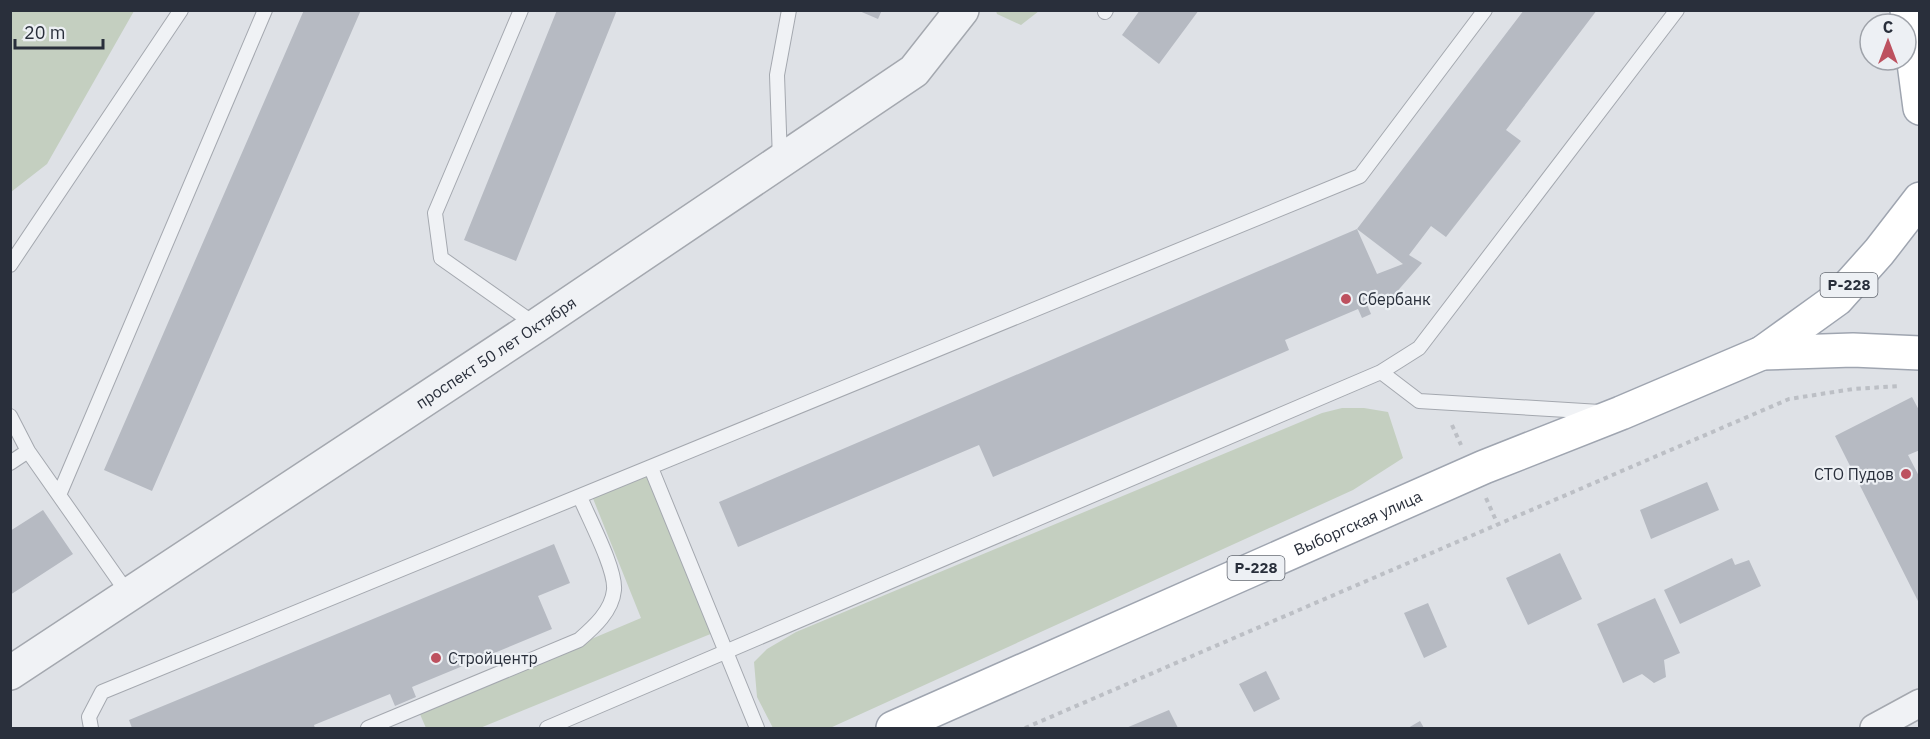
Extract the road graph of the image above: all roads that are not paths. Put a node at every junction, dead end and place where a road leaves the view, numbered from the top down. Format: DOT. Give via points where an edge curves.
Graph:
graph roads {
  1 [pos="181,10"];
  2 [pos="265,10"];
  3 [pos="521,10"];
  4 [pos="789,10"];
  5 [pos="962,10"];
  6 [pos="1485,10"];
  7 [pos="1677,10"];
  8 [pos="1906,10"];
  9 [pos="1920,108"];
  10 [pos="780,161"];
  11 [pos="1920,199"];
  12 [pos="10,265"];
  13 [pos="536,326"];
  14 [pos="1762,353"];
  15 [pos="1920,353"];
  16 [pos="1381,372"];
  17 [pos="1621,413"];
  18 [pos="10,416"];
  19 [pos="28,451"];
  20 [pos="10,463"];
  21 [pos="651,468"];
  22 [pos="59,495"];
  23 [pos="580,497"];
  24 [pos="129,595"];
  25 [pos="726,651"];
  26 [pos="10,673"];
  27 [pos="1920,703"];
  28 [pos="91,729"];
  29 [pos="368,729"];
  30 [pos="547,729"];
  31 [pos="757,729"];
  32 [pos="893,729"];
  33 [pos="1874,729"];
  1 -- 12 [label="lane"];
  2 -- 22 [label="lane"];
  3 -- 13 [label="lane" via="435,213 441,258"];
  4 -- 10 [label="lane" via="777,75"];
  5 -- 10 [label="street, проспект 50 лет Октября" via="914,71"];
  6 -- 21 [label="lane" via="1360,176"];
  7 -- 16 [label="lane" via="1419,348"];
  8 -- 9 [label="main road"];
  10 -- 13 [label="street, проспект 50 лет Октября"];
  11 -- 14 [label="main road, Р-228" via="1837,299"];
  13 -- 24 [label="street, проспект 50 лет Октября"];
  14 -- 15 [label="main road, Р-228"];
  14 -- 17 [label="main road, Выборгская улица / Р-228"];
  16 -- 17 [label="lane" via="1419,401"];
  16 -- 25 [label="lane"];
  17 -- 32 [label="main road, Выборгская улица / Р-228" via="1484,467"];
  18 -- 19 [label="lane"];
  19 -- 20 [label="lane"];
  19 -- 22 [label="lane"];
  21 -- 23 [label="lane"];
  21 -- 25 [label="lane"];
  22 -- 24 [label="lane"];
  23 -- 28 [label="lane" via="102,692 89,717"];
  23 -- 29 [label="lane" via="610,569 614,590 608,608 596,624 579,640"];
  24 -- 26 [label="street, проспект 50 лет Октября"];
  25 -- 30 [label="lane"];
  25 -- 31 [label="lane"];
  27 -- 33 [label="street"];
}
